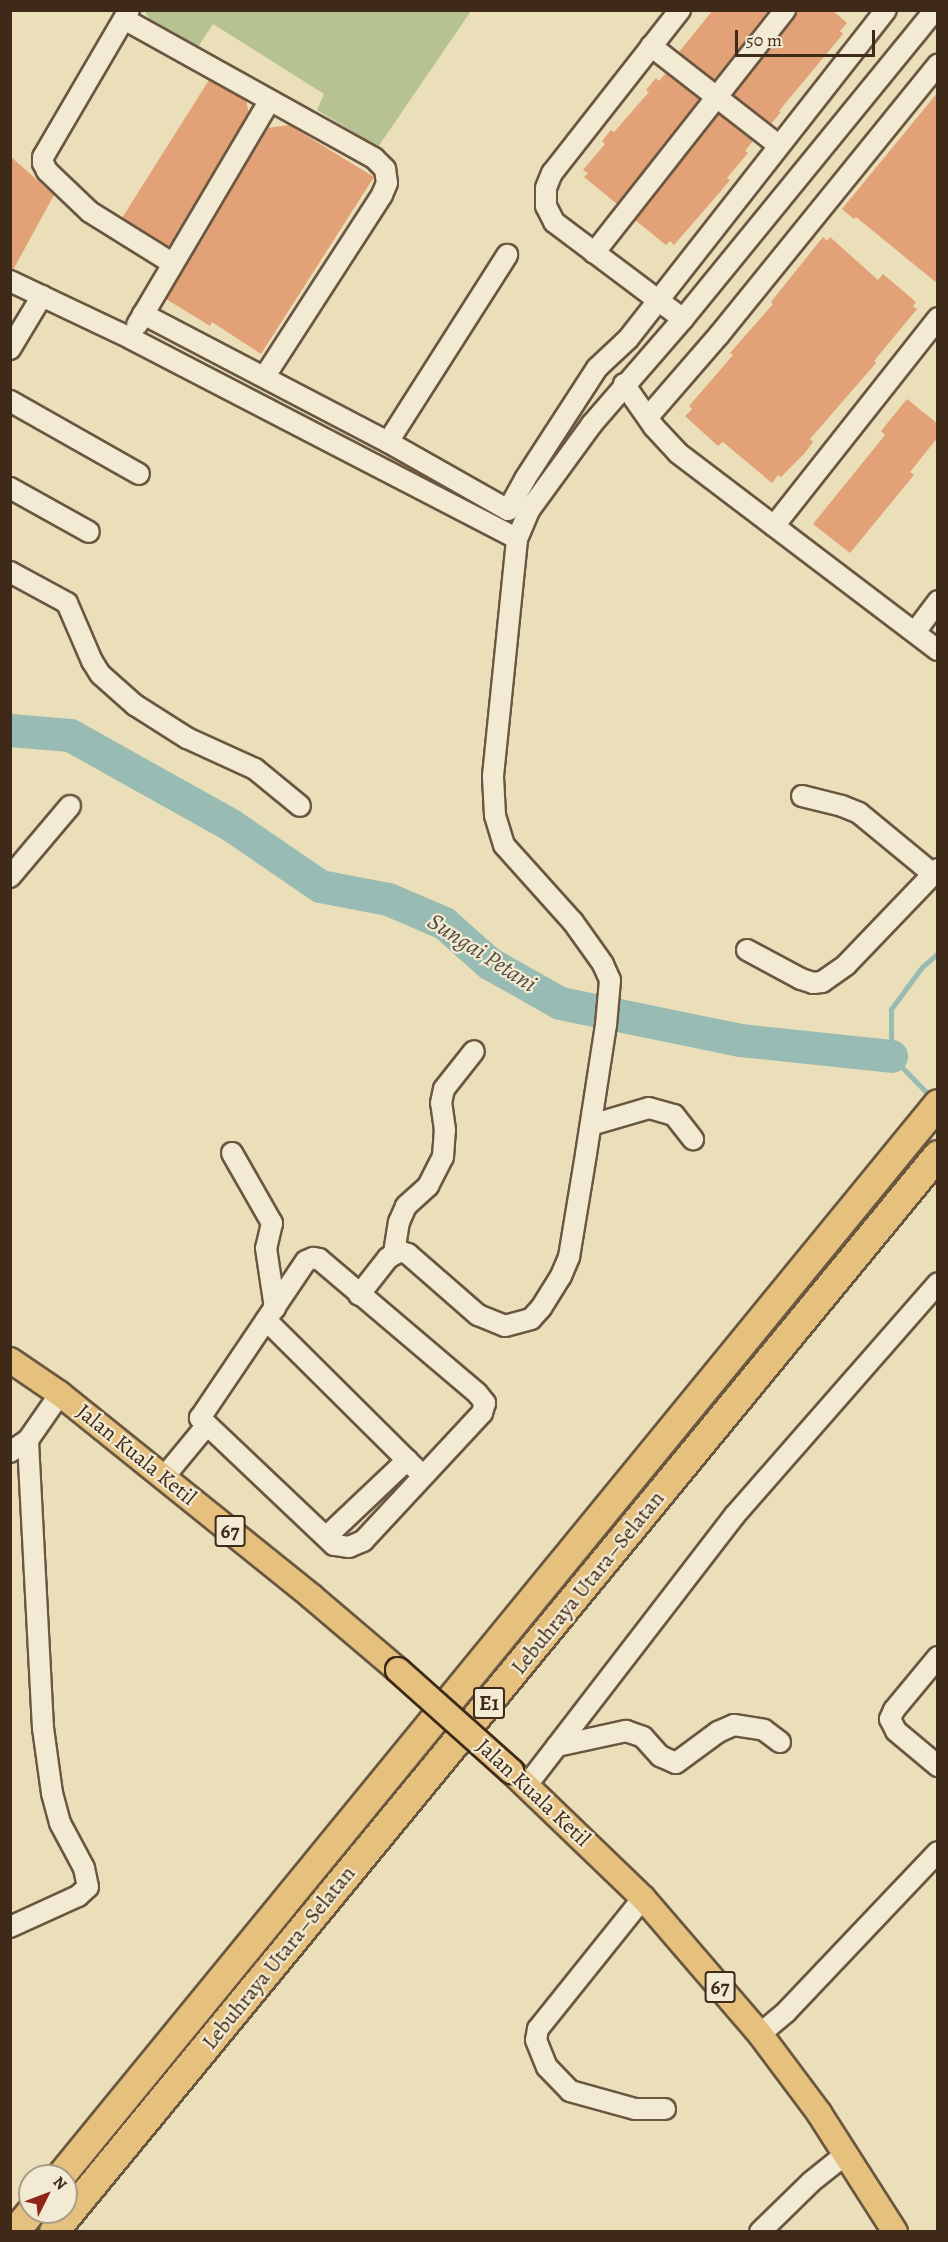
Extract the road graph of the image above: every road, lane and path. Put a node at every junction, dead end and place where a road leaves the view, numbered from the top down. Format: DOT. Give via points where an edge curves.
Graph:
graph roads {
  1 [pos="680,10"];
  2 [pos="785,10"];
  3 [pos="886,10"];
  4 [pos="935,10"];
  5 [pos="126,15"];
  6 [pos="651,46"];
  7 [pos="938,65"];
  8 [pos="717,96"];
  9 [pos="269,102"];
  10 [pos="778,145"];
  11 [pos="594,253"];
  12 [pos="507,255"];
  13 [pos="172,263"];
  14 [pos="10,281"];
  15 [pos="42,296"];
  16 [pos="658,300"];
  17 [pos="143,314"];
  18 [pos="938,318"];
  19 [pos="683,319"];
  20 [pos="17,325"];
  21 [pos="130,338"];
  22 [pos="10,349"];
  23 [pos="265,376"];
  24 [pos="624,384"];
  25 [pos="10,401"];
  26 [pos="648,417"];
  27 [pos="388,442"];
  28 [pos="139,474"];
  29 [pos="10,488"];
  30 [pos="516,514"];
  31 [pos="774,526"];
  32 [pos="89,532"];
  33 [pos="518,539"];
  34 [pos="10,572"];
  35 [pos="938,601"];
  36 [pos="915,632"];
  37 [pos="938,650"];
  38 [pos="802,796"];
  39 [pos="70,806"];
  40 [pos="300,806"];
  41 [pos="935,871"];
  42 [pos="10,877"];
  43 [pos="747,950"];
  44 [pos="474,1051"];
  45 [pos="938,1104"];
  46 [pos="591,1125"];
  47 [pos="693,1139"];
  48 [pos="232,1153"];
  49 [pos="930,1164"];
  50 [pos="394,1253"];
  51 [pos="935,1291"];
  52 [pos="359,1295"];
  53 [pos="270,1314"];
  54 [pos="10,1360"];
  55 [pos="60,1394"];
  56 [pos="204,1421"];
  57 [pos="28,1440"];
  58 [pos="10,1452"];
  59 [pos="406,1460"];
  60 [pos="423,1476"];
  61 [pos="164,1477"];
  62 [pos="326,1537"];
  63 [pos="938,1658"];
  64 [pos="780,1742"];
  65 [pos="557,1746"];
  66 [pos="938,1766"];
  67 [pos="519,1778"];
  68 [pos="938,1852"];
  69 [pos="643,1898"];
  70 [pos="10,1927"];
  71 [pos="760,2034"];
  72 [pos="665,2109"];
  73 [pos="846,2154"];
  74 [pos="71,2164"];
  75 [pos="54,2232"];
  76 [pos="760,2232"];
  77 [pos="895,2232"];
  1 -- 6 [label="street"];
  2 -- 8 [label="street"];
  3 -- 10 [label="street"];
  4 -- 19 [label="street"];
  5 -- 9 [label="street"];
  5 -- 13 [label="street" via="43,163 51,176 90,212"];
  6 -- 8 [label="street"];
  6 -- 11 [label="street" via="552,173 546,188 546,206 554,222"];
  7 -- 26 [label="street"];
  8 -- 10 [label="street"];
  8 -- 11 [label="street"];
  9 -- 13 [label="street"];
  9 -- 23 [label="street" via="380,163 387,183"];
  10 -- 16 [label="street"];
  11 -- 16 [label="street"];
  12 -- 27 [label="street"];
  13 -- 17 [label="street"];
  14 -- 15 [label="street"];
  15 -- 20 [label="street"];
  15 -- 21 [label="street"];
  16 -- 19 [label="street"];
  16 -- 30 [label="street" via="628,339 588,380 525,479"];
  17 -- 21 [label="street"];
  17 -- 23 [label="street"];
  18 -- 31 [label="street"];
  19 -- 24 [label="street"];
  20 -- 22 [label="street"];
  21 -- 33 [label="street"];
  23 -- 27 [label="street"];
  24 -- 26 [label="street"];
  24 -- 30 [label="street"];
  25 -- 28 [label="street"];
  26 -- 31 [label="street" via="678,453"];
  27 -- 30 [label="street"];
  29 -- 32 [label="street"];
  30 -- 33 [label="street"];
  31 -- 36 [label="street"];
  33 -- 46 [label="street" via="493,776 495,815 504,845 573,922 610,980"];
  34 -- 40 [label="street" via="67,603 100,674 135,705 187,738 255,769"];
  35 -- 36 [label="street"];
  36 -- 37 [label="street"];
  38 -- 41 [label="street" via="859,813"];
  39 -- 42 [label="street"];
  41 -- 43 [label="street" via="846,965 822,982 801,979"];
  44 -- 50 [label="street" via="444,1089 443,1157 428,1186 406,1206"];
  45 -- 74 [label="highway, Lebuhraya Utara–Selatan / E1"];
  46 -- 47 [label="street" via="649,1108 674,1115"];
  46 -- 50 [label="street" via="568,1257 549,1297 531,1319 505,1326 493,1323 408,1254"];
  48 -- 53 [label="street" via="272,1223 266,1248"];
  49 -- 75 [label="highway, Lebuhraya Utara–Selatan / E1"];
  50 -- 52 [label="street"];
  51 -- 65 [label="street" via="735,1515"];
  52 -- 53 [label="street" via="319,1259 306,1261"];
  52 -- 60 [label="street" via="484,1402 482,1413"];
  53 -- 56 [label="street"];
  53 -- 59 [label="street"];
  54 -- 55 [label="main road, Jalan Kuala Ketil / 67"];
  55 -- 57 [label="street"];
  55 -- 61 [label="main road, Jalan Kuala Ketil / 67"];
  56 -- 61 [label="street"];
  56 -- 62 [label="street"];
  57 -- 58 [label="street"];
  57 -- 70 [label="street" via="43,1728 60,1823 84,1868 88,1887 78,1896"];
  59 -- 60 [label="street"];
  59 -- 62 [label="street"];
  60 -- 62 [label="street" via="363,1541 342,1548"];
  61 -- 67 [label="main road, Jalan Kuala Ketil / 67, bridge" via="398,1670"];
  63 -- 66 [label="street" via="890,1719 896,1731"];
  64 -- 65 [label="street" via="764,1730 734,1725 676,1763 660,1756 643,1737 626,1731"];
  65 -- 67 [label="street"];
  67 -- 69 [label="main road, Jalan Kuala Ketil / 67"];
  68 -- 71 [label="street" via="787,2011"];
  69 -- 71 [label="main road, Jalan Kuala Ketil / 67"];
  69 -- 72 [label="street" via="538,2029 536,2040 547,2067 570,2091 635,2109"];
  71 -- 73 [label="main road, Jalan Kuala Ketil / 67"];
  73 -- 76 [label="street"];
  73 -- 77 [label="main road, Jalan Kuala Ketil / 67"];
}
